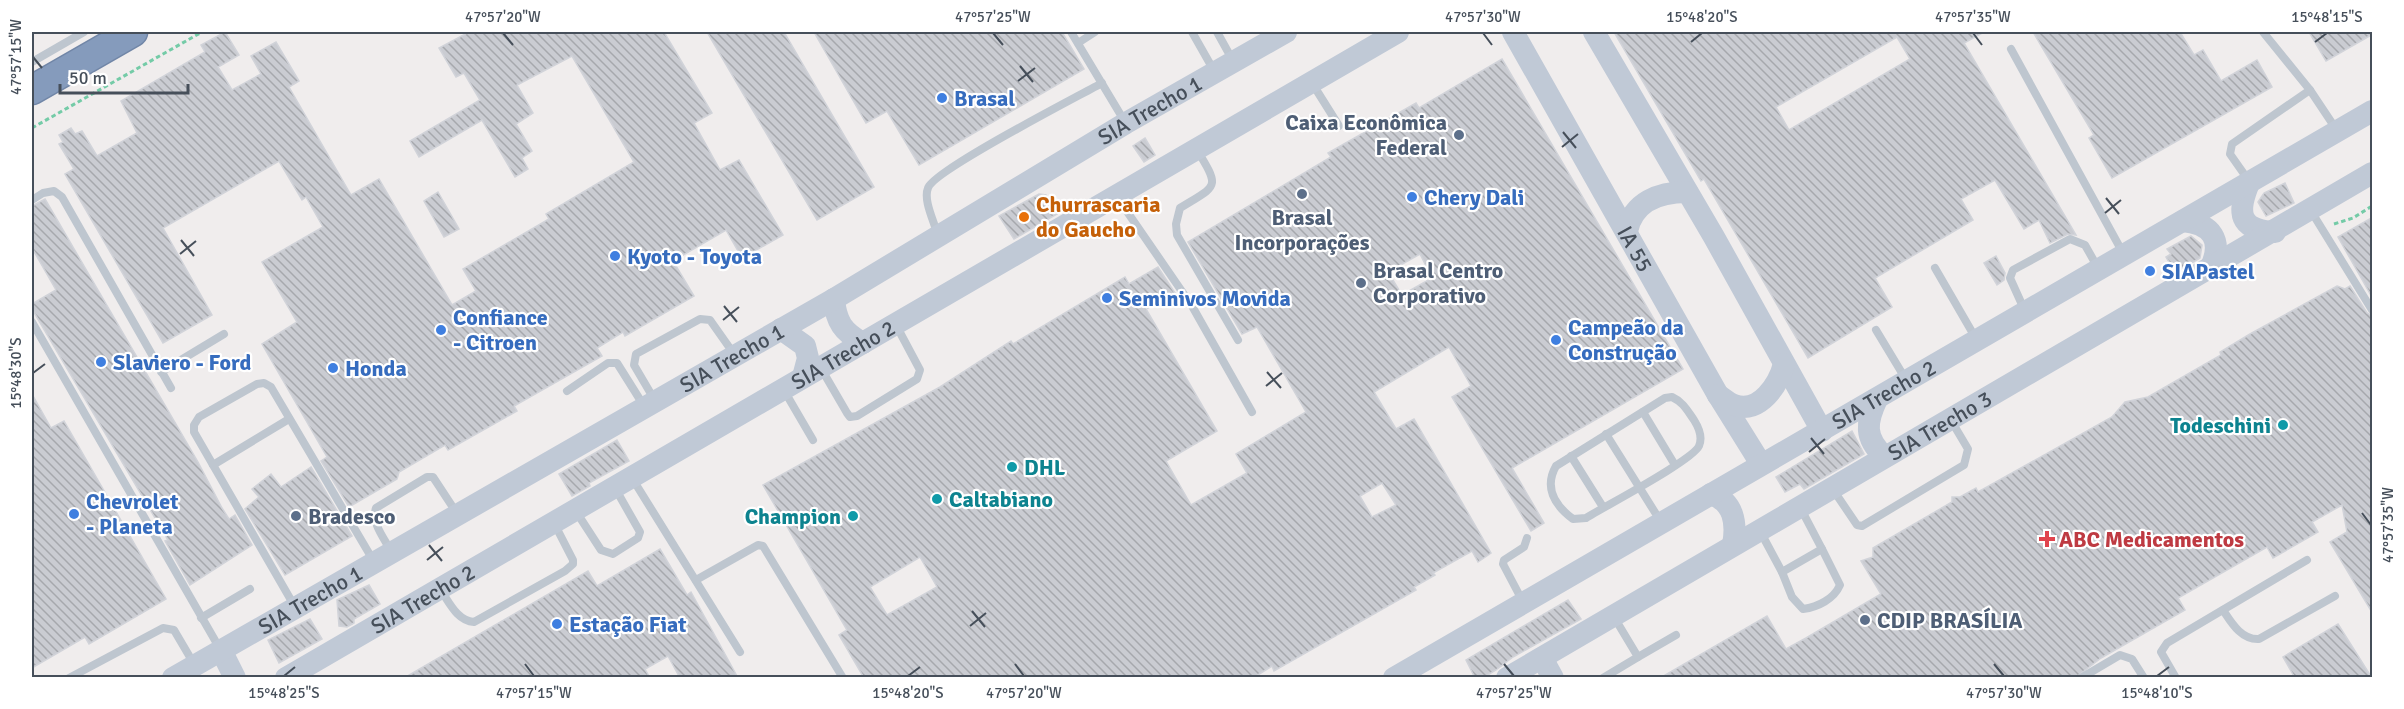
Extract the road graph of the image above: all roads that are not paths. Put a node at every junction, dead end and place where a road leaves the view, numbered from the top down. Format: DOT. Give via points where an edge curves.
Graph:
graph roads {
  1 [pos="84,32"];
  2 [pos="133,32"];
  3 [pos="1071,32"];
  4 [pos="1095,32"];
  5 [pos="1192,32"];
  6 [pos="1217,32"];
  7 [pos="1286,32"];
  8 [pos="1398,32"];
  9 [pos="1513,32"];
  10 [pos="1594,32"];
  11 [pos="2263,32"];
  12 [pos="1078,43"];
  13 [pos="2011,49"];
  14 [pos="32,62"];
  15 [pos="1224,67"];
  16 [pos="1311,82"];
  17 [pos="1102,83"];
  18 [pos="32,90"];
  19 [pos="2310,90"];
  20 [pos="2373,111"];
  21 [pos="1126,123"];
  22 [pos="1339,126"];
  23 [pos="2338,131"];
  24 [pos="1197,149"];
  25 [pos="2373,173"];
  26 [pos="2249,183"];
  27 [pos="1687,192"];
  28 [pos="1117,196"];
  29 [pos="32,200"];
  30 [pos="2311,210"];
  31 [pos="2183,221"];
  32 [pos="1627,231"];
  33 [pos="2274,232"];
  34 [pos="938,237"];
  35 [pos="2124,256"];
  36 [pos="2211,267"];
  37 [pos="1935,268"];
  38 [pos="2100,270"];
  39 [pos="834,299"];
  40 [pos="2373,310"];
  41 [pos="2026,313"];
  42 [pos="32,322"];
  43 [pos="895,324"];
  44 [pos="781,329"];
  45 [pos="1876,330"];
  46 [pos="224,334"];
  47 [pos="1238,340"];
  48 [pos="1977,341"];
  49 [pos="863,343"];
  50 [pos="735,356"];
  51 [pos="1784,364"];
  52 [pos="162,372"];
  53 [pos="812,372"];
  54 [pos="1907,382"];
  55 [pos="171,388"];
  56 [pos="784,388"];
  57 [pos="567,391"];
  58 [pos="1718,395"];
  59 [pos="1877,399"];
  60 [pos="650,404"];
  61 [pos="1252,412"];
  62 [pos="1643,412"];
  63 [pos="1949,418"];
  64 [pos="290,419"];
  65 [pos="1822,431"];
  66 [pos="1606,434"];
  67 [pos="813,440"];
  68 [pos="1571,456"];
  69 [pos="1884,456"];
  70 [pos="1761,464"];
  71 [pos="213,465"];
  72 [pos="1675,465"];
  73 [pos="623,482"];
  74 [pos="1640,486"];
  75 [pos="1831,488"];
  76 [pos="1710,494"];
  77 [pos="1604,507"];
  78 [pos="1799,507"];
  79 [pos="574,510"];
  80 [pos="457,514"];
  81 [pos="554,522"];
  82 [pos="1662,522"];
  83 [pos="1759,530"];
  84 [pos="1527,538"];
  85 [pos="1733,545"];
  86 [pos="1822,549"];
  87 [pos="382,556"];
  88 [pos="2307,560"];
  89 [pos="1782,572"];
  90 [pos="696,580"];
  91 [pos="439,588"];
  92 [pos="250,589"];
  93 [pos="2335,596"];
  94 [pos="1523,603"];
  95 [pos="295,607"];
  96 [pos="2223,610"];
  97 [pos="1613,616"];
  98 [pos="201,618"];
  99 [pos="1676,635"];
  100 [pos="220,650"];
  101 [pos="740,652"];
  102 [pos="1638,657"];
  103 [pos="1542,658"];
  104 [pos="195,665"];
  105 [pos="292,676"];
  106 [pos="69,678"];
  107 [pos="173,678"];
  108 [pos="236,678"];
  109 [pos="843,678"];
  110 [pos="1394,678"];
  111 [pos="1507,678"];
  112 [pos="1553,678"];
  113 [pos="1603,678"];
  114 [pos="2081,678"];
  115 [pos="2144,678"];
  116 [pos="2176,678"];
  1 -- 14 [label="lane"];
  2 -- 18 [label="highway"];
  3 -- 12 [label="lane"];
  4 -- 12 [label="lane"];
  5 -- 15 [label="lane"];
  6 -- 15 [label="lane"];
  7 -- 15 [label="main road, SIA Trecho 1"];
  8 -- 16 [label="main road, SIA Trecho 2"];
  9 -- 32 [label="main road, IA 55"];
  10 -- 27 [label="main road"];
  11 -- 19 [label="lane"];
  12 -- 17 [label="lane"];
  13 -- 35 [label="lane"];
  15 -- 21 [label="main road, SIA Trecho 1"];
  16 -- 22 [label="lane"];
  16 -- 24 [label="main road, SIA Trecho 2"];
  17 -- 21 [label="lane"];
  17 -- 34 [label="lane" via="959,163 930,184 926,195"];
  19 -- 23 [label="lane"];
  19 -- 26 [label="lane" via="2232,144 2230,153"];
  20 -- 23 [label="main road, SIA Trecho 2"];
  21 -- 34 [label="main road, SIA Trecho 1"];
  23 -- 26 [label="main road, SIA Trecho 2"];
  24 -- 28 [label="main road, SIA Trecho 2"];
  24 -- 47 [label="lane" via="1214,183 1180,208 1177,235"];
  25 -- 30 [label="main road, SIA Trecho 3"];
  26 -- 31 [label="main road, SIA Trecho 2"];
  26 -- 33 [label="main road" via="2241,212 2247,224 2260,231"];
  27 -- 32 [label="main road" via="1645,201 1630,218"];
  27 -- 51 [label="main road"];
  28 -- 43 [label="main road, SIA Trecho 2"];
  28 -- 61 [label="lane" via="1192,306"];
  29 -- 52 [label="lane" via="54,191 62,196"];
  30 -- 33 [label="main road, SIA Trecho 3"];
  30 -- 40 [label="lane"];
  31 -- 35 [label="main road, SIA Trecho 2"];
  31 -- 36 [label="main road" via="2202,225 2215,238 2217,254"];
  32 -- 58 [label="main road, IA 55"];
  33 -- 36 [label="main road, SIA Trecho 3"];
  34 -- 39 [label="main road, SIA Trecho 1"];
  35 -- 38 [label="main road, SIA Trecho 2"];
  36 -- 63 [label="main road, SIA Trecho 3"];
  37 -- 48 [label="lane"];
  38 -- 41 [label="main road, SIA Trecho 2"];
  38 -- 41 [label="lane" via="2085,245 2070,239 2013,270 2011,285"];
  39 -- 44 [label="main road, SIA Trecho 1"];
  39 -- 49 [label="main road" via="840,325"];
  41 -- 48 [label="main road, SIA Trecho 2"];
  42 -- 98 [label="lane"];
  43 -- 49 [label="main road, SIA Trecho 2"];
  43 -- 53 [label="lane" via="920,370 919,375 857,416 850,417"];
  44 -- 50 [label="main road, SIA Trecho 1"];
  44 -- 53 [label="main road" via="805,346"];
  45 -- 54 [label="lane"];
  46 -- 52 [label="lane"];
  48 -- 54 [label="main road, SIA Trecho 2"];
  49 -- 53 [label="main road, SIA Trecho 2"];
  50 -- 60 [label="main road, SIA Trecho 1"];
  50 -- 60 [label="lane" via="705,317 636,354 634,365"];
  51 -- 58 [label="main road" via="1774,388 1753,404 1735,405"];
  51 -- 65 [label="main road"];
  52 -- 55 [label="lane"];
  53 -- 56 [label="main road, SIA Trecho 2"];
  54 -- 59 [label="main road, SIA Trecho 2"];
  56 -- 67 [label="lane"];
  56 -- 73 [label="main road, SIA Trecho 2"];
  57 -- 60 [label="lane" via="608,363 617,363"];
  58 -- 70 [label="main road, IA 55"];
  59 -- 65 [label="main road, SIA Trecho 2"];
  59 -- 69 [label="main road" via="1867,424 1869,437"];
  60 -- 80 [label="main road, SIA Trecho 1"];
  62 -- 66 [label="lane"];
  62 -- 72 [label="lane"];
  62 -- 72 [label="lane" via="1672,397 1681,401 1698,426 1698,448"];
  63 -- 69 [label="main road, SIA Trecho 3"];
  63 -- 75 [label="lane" via="1968,449 1964,465 1862,526 1857,525"];
  64 -- 71 [label="lane"];
  64 -- 71 [label="lane" via="271,387 264,383 199,417 194,432"];
  64 -- 87 [label="lane"];
  65 -- 70 [label="main road, SIA Trecho 2"];
  66 -- 68 [label="lane"];
  66 -- 74 [label="lane"];
  68 -- 77 [label="lane"];
  68 -- 77 [label="lane" via="1556,466 1549,477 1556,501 1573,519 1586,518"];
  69 -- 75 [label="main road, SIA Trecho 3"];
  70 -- 76 [label="main road, SIA Trecho 2"];
  71 -- 95 [label="lane"];
  72 -- 74 [label="lane"];
  73 -- 79 [label="main road, SIA Trecho 2"];
  73 -- 79 [label="lane" via="640,532 638,538 613,554 601,550"];
  73 -- 90 [label="lane"];
  74 -- 77 [label="lane"];
  74 -- 82 [label="lane"];
  75 -- 78 [label="main road, SIA Trecho 3"];
  76 -- 82 [label="main road, SIA Trecho 2"];
  76 -- 85 [label="main road" via="1726,501 1732,511"];
  78 -- 83 [label="main road, SIA Trecho 3"];
  78 -- 86 [label="lane"];
  79 -- 81 [label="main road, SIA Trecho 2"];
  80 -- 87 [label="main road, SIA Trecho 1"];
  80 -- 87 [label="lane" via="440,484 427,477 376,508"];
  81 -- 91 [label="main road, SIA Trecho 2"];
  81 -- 91 [label="lane" via="573,560 565,571 474,622 460,616"];
  82 -- 94 [label="main road, SIA Trecho 2"];
  83 -- 85 [label="main road, SIA Trecho 3"];
  83 -- 89 [label="lane"];
  84 -- 94 [label="lane" via="1524,547 1503,564"];
  85 -- 97 [label="main road, SIA Trecho 3"];
  86 -- 89 [label="lane"];
  86 -- 89 [label="lane" via="1840,585 1835,595 1822,603 1803,609 1792,597"];
  87 -- 95 [label="main road, SIA Trecho 1"];
  88 -- 96 [label="lane"];
  90 -- 101 [label="lane"];
  90 -- 109 [label="lane" via="758,545 763,546"];
  91 -- 105 [label="main road, SIA Trecho 2"];
  92 -- 98 [label="lane"];
  93 -- 96 [label="lane" via="2259,639 2241,633"];
  94 -- 110 [label="main road, SIA Trecho 2"];
  95 -- 100 [label="main road, SIA Trecho 1"];
  96 -- 116 [label="lane" via="2163,646 2161,652"];
  97 -- 102 [label="lane"];
  97 -- 103 [label="main road, SIA Trecho 3"];
  98 -- 100 [label="lane"];
  99 -- 102 [label="lane"];
  100 -- 104 [label="main road, SIA Trecho 1"];
  100 -- 108 [label="main road"];
  102 -- 113 [label="lane"];
  103 -- 111 [label="main road, SIA Trecho 3"];
  103 -- 112 [label="main road"];
  104 -- 106 [label="lane" via="170,627"];
  104 -- 107 [label="main road, SIA Trecho 1"];
  114 -- 115 [label="lane" via="2120,655 2132,659"];
}
